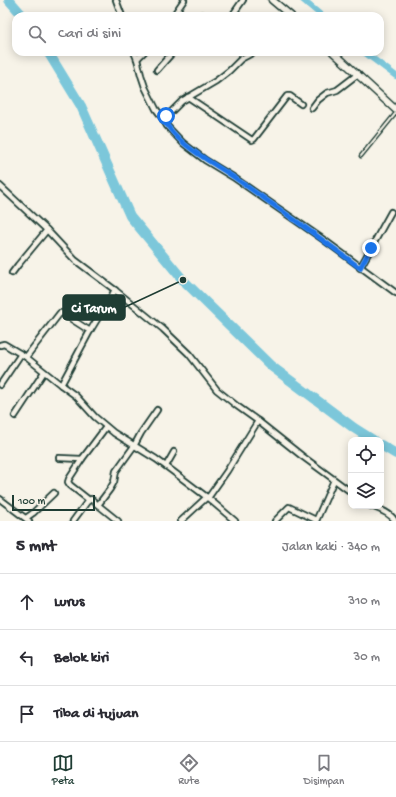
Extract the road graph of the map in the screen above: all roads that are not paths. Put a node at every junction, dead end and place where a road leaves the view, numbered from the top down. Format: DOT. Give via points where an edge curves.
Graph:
graph roads {
  1 [pos="116,0"];
  2 [pos="184,0"];
  3 [pos="243,0"];
  4 [pos="272,0"];
  5 [pos="120,12"];
  6 [pos="175,12"];
  7 [pos="235,12"];
  8 [pos="286,12"];
  9 [pos="136,56"];
  10 [pos="140,56"];
  11 [pos="169,56"];
  12 [pos="247,56"];
  13 [pos="338,56"];
  14 [pos="137,59"];
  15 [pos="157,70"];
  16 [pos="358,74"];
  17 [pos="188,97"];
  18 [pos="301,104"];
  19 [pos="312,108"];
  20 [pos="396,111"];
  21 [pos="162,117"];
  22 [pos="361,156"];
  23 [pos="0,186"];
  24 [pos="391,212"];
  25 [pos="47,230"];
  26 [pos="360,268"];
  27 [pos="12,273"];
  28 [pos="115,290"];
  29 [pos="396,293"];
  30 [pos="90,331"];
  31 [pos="0,345"];
  32 [pos="22,354"];
  33 [pos="26,357"];
  34 [pos="44,372"];
  35 [pos="0,385"];
  36 [pos="61,385"];
  37 [pos="157,410"];
  38 [pos="15,416"];
  39 [pos="258,421"];
  40 [pos="106,427"];
  41 [pos="134,446"];
  42 [pos="174,452"];
  43 [pos="59,458"];
  44 [pos="82,459"];
  45 [pos="166,466"];
  46 [pos="334,480"];
  47 [pos="348,490"];
  48 [pos="54,493"];
  49 [pos="208,498"];
  50 [pos="0,499"];
  51 [pos="89,500"];
  52 [pos="98,505"];
  53 [pos="377,509"];
  54 [pos="27,520"];
  55 [pos="316,520"];
  56 [pos="73,521"];
  57 [pos="118,521"];
  58 [pos="181,521"];
  59 [pos="235,521"];
  60 [pos="275,521"];
  61 [pos="395,521"];
  1 -- 5 [label="street"];
  2 -- 6 [label="street"];
  3 -- 7 [label="street"];
  4 -- 8 [label="main road"];
  9 -- 14 [label="street"];
  10 -- 14 [label="street"];
  11 -- 15 [label="street"];
  12 -- 17 [label="street" via="216,81"];
  13 -- 16 [label="main road"];
  14 -- 21 [label="street" via="145,87"];
  16 -- 19 [label="street" via="341,88 327,93"];
  16 -- 20 [label="main road"];
  17 -- 18 [label="street" via="252,140 287,96"];
  17 -- 21 [label="street"];
  20 -- 22 [label="lane"];
  21 -- 26 [label="street" via="183,143 205,160 234,177"];
  23 -- 25 [label="street"];
  24 -- 26 [label="street"];
  25 -- 27 [label="street"];
  25 -- 28 [label="street" via="75,260"];
  26 -- 29 [label="street"];
  28 -- 30 [label="street"];
  28 -- 39 [label="street" via="159,325 189,354 218,390"];
  30 -- 33 [label="street" via="60,313"];
  30 -- 36 [label="street"];
  31 -- 32 [label="street" via="4,344"];
  32 -- 33 [label="street"];
  32 -- 35 [label="street"];
  33 -- 34 [label="street"];
  34 -- 36 [label="street"];
  34 -- 38 [label="street"];
  36 -- 40 [label="street" via="76,396"];
  37 -- 41 [label="street"];
  39 -- 46 [label="street"];
  39 -- 49 [label="street"];
  40 -- 41 [label="street"];
  40 -- 44 [label="street"];
  41 -- 45 [label="street"];
  41 -- 52 [label="street" via="116,471 114,482"];
  42 -- 45 [label="street"];
  43 -- 44 [label="street"];
  44 -- 51 [label="street" via="68,482"];
  45 -- 49 [label="street"];
  46 -- 47 [label="street"];
  46 -- 55 [label="street"];
  48 -- 54 [label="street"];
  49 -- 58 [label="street"];
  49 -- 59 [label="street"];
  50 -- 54 [label="street"];
  51 -- 52 [label="street"];
  51 -- 56 [label="street"];
  52 -- 57 [label="street"];
  53 -- 61 [label="street"];
  55 -- 60 [label="street" via="289,507"];
}
